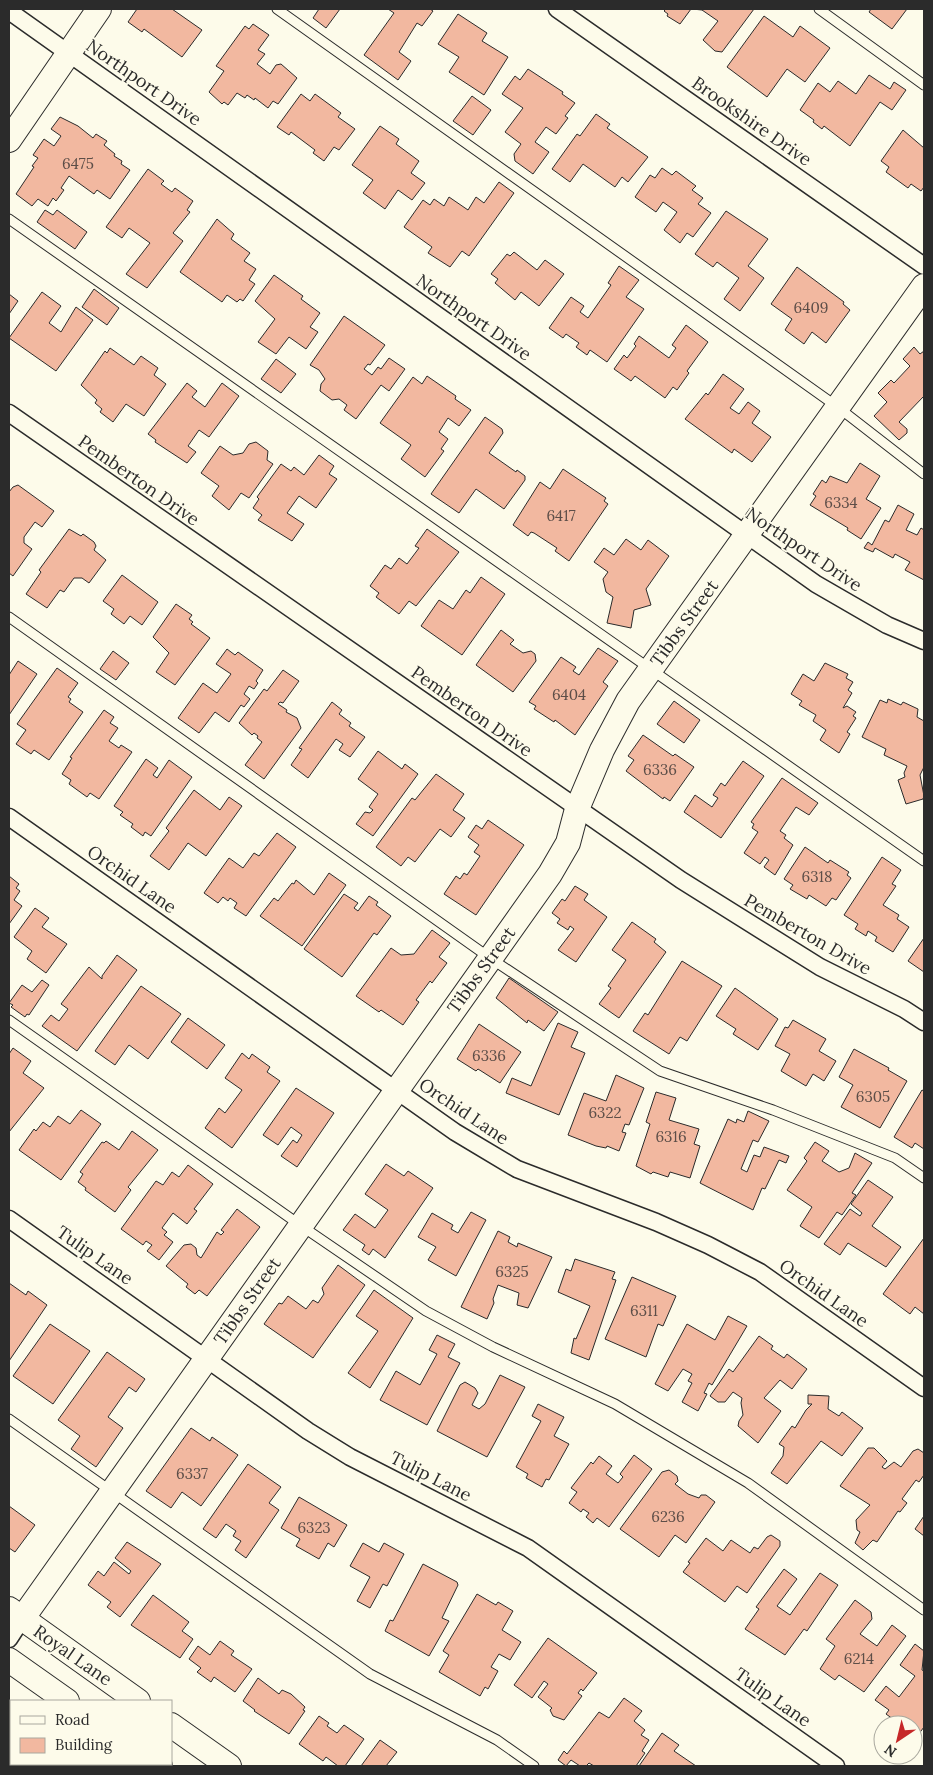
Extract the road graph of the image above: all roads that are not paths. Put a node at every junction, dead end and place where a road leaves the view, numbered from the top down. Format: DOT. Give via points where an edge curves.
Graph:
graph roads {
  1 [pos="99,9"];
  2 [pos="277,9"];
  3 [pos="557,9"];
  4 [pos="819,9"];
  5 [pos="9,11"];
  6 [pos="68,53"];
  7 [pos="924,85"];
  8 [pos="9,140"];
  9 [pos="9,219"];
  10 [pos="924,266"];
  11 [pos="924,286"];
  12 [pos="839,408"];
  13 [pos="9,414"];
  14 [pos="924,474"];
  15 [pos="747,536"];
  16 [pos="9,617"];
  17 [pos="924,641"];
  18 [pos="651,669"];
  19 [pos="577,809"];
  20 [pos="9,817"];
  21 [pos="924,861"];
  22 [pos="490,958"];
  23 [pos="9,1020"];
  24 [pos="924,1022"];
  25 [pos="396,1088"];
  26 [pos="924,1178"];
  27 [pos="9,1219"];
  28 [pos="300,1225"];
  29 [pos="206,1359"];
  30 [pos="924,1388"];
  31 [pos="9,1419"];
  32 [pos="113,1491"];
  33 [pos="924,1610"];
  34 [pos="16,1614"];
  35 [pos="9,1639"];
  36 [pos="9,1660"];
  37 [pos="66,1700"];
  38 [pos="137,1700"];
  39 [pos="172,1726"];
  40 [pos="229,1766"];
  41 [pos="534,1766"];
  42 [pos="836,1766"];
  1 -- 6 [label="street"];
  2 -- 12 [label="lane"];
  3 -- 10 [label="street, Brookshire Drive"];
  4 -- 7 [label="lane"];
  5 -- 6 [label="street, Northport Drive"];
  6 -- 8 [label="street"];
  6 -- 15 [label="street, Northport Drive"];
  9 -- 18 [label="lane"];
  11 -- 12 [label="street, Tibbs Street"];
  12 -- 14 [label="lane"];
  12 -- 15 [label="street, Tibbs Street"];
  13 -- 19 [label="street, Pemberton Drive"];
  15 -- 17 [label="street, Northport Drive" via="816,584 887,625"];
  15 -- 18 [label="street, Tibbs Street"];
  16 -- 22 [label="lane"];
  18 -- 19 [label="street, Tibbs Street" via="628,700"];
  18 -- 21 [label="lane"];
  19 -- 22 [label="street, Tibbs Street" via="568,843 550,874"];
  19 -- 24 [label="street, Pemberton Drive" via="749,924 820,967"];
  20 -- 25 [label="street, Orchid Lane"];
  22 -- 25 [label="street, Tibbs Street"];
  22 -- 26 [label="lane" via="660,1071 773,1110 895,1158"];
  23 -- 28 [label="lane"];
  25 -- 28 [label="street, Tibbs Street"];
  25 -- 30 [label="street, Orchid Lane" via="455,1132 517,1170 656,1222 760,1272"];
  27 -- 29 [label="street, Tulip Lane"];
  28 -- 29 [label="street, Tibbs Street"];
  28 -- 33 [label="lane" via="426,1311 493,1347 615,1404 748,1483"];
  29 -- 32 [label="street, Tibbs Street"];
  29 -- 42 [label="street, Tulip Lane" via="350,1457 528,1548"];
  31 -- 32 [label="lane"];
  32 -- 34 [label="street, Tibbs Street"];
  32 -- 41 [label="lane" via="370,1674 497,1740"];
  34 -- 35 [label="street, Tibbs Street"];
  34 -- 38 [label="street, Royal Lane"];
  36 -- 37 [label="street"];
  39 -- 40 [label="street"];
}
